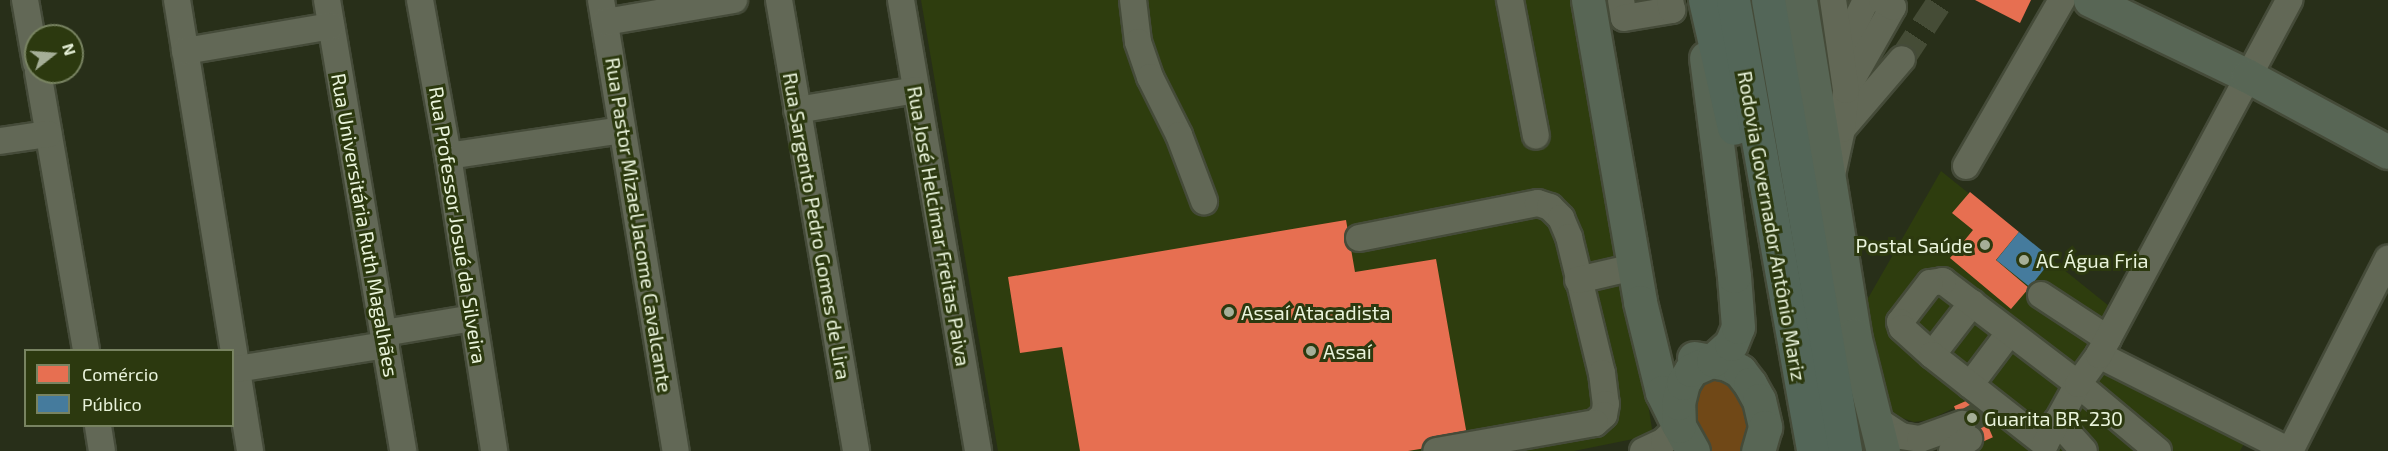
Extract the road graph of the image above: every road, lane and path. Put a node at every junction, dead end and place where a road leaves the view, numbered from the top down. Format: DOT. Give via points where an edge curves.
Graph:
graph roads {
  1 [pos="25,0"];
  2 [pos="177,0"];
  3 [pos="327,0"];
  4 [pos="420,0"];
  5 [pos="734,0"];
  6 [pos="779,0"];
  7 [pos="901,0"];
  8 [pos="1133,0"];
  9 [pos="1510,0"];
  10 [pos="1588,0"];
  11 [pos="1621,0"];
  12 [pos="1670,0"];
  13 [pos="1698,0"];
  14 [pos="1705,0"];
  15 [pos="1733,0"];
  16 [pos="1768,0"];
  17 [pos="1788,0"];
  18 [pos="1800,0"];
  19 [pos="1833,0"];
  20 [pos="1866,0"];
  21 [pos="1882,0"];
  22 [pos="2062,0"];
  23 [pos="2090,0"];
  24 [pos="2289,0"];
  25 [pos="603,11"];
  26 [pos="29,24"];
  27 [pos="331,26"];
  28 [pos="185,51"];
  29 [pos="1841,53"];
  30 [pos="1902,58"];
  31 [pos="2248,76"];
  32 [pos="40,84"];
  33 [pos="916,90"];
  34 [pos="1846,90"];
  35 [pos="797,110"];
  36 [pos="1842,129"];
  37 [pos="622,130"];
  38 [pos="48,134"];
  39 [pos="1536,136"];
  40 [pos="0,141"];
  41 [pos="2388,152"];
  42 [pos="448,156"];
  43 [pos="1966,165"];
  44 [pos="1830,184"];
  45 [pos="1204,201"];
  46 [pos="1359,238"];
  47 [pos="1810,254"];
  48 [pos="2388,259"];
  49 [pos="1637,285"];
  50 [pos="1782,285"];
  51 [pos="1580,288"];
  52 [pos="2041,295"];
  53 [pos="1972,303"];
  54 [pos="473,318"];
  55 [pos="2010,332"];
  56 [pos="385,339"];
  57 [pos="2103,347"];
  58 [pos="86,349"];
  59 [pos="234,349"];
  60 [pos="234,351"];
  61 [pos="1932,355"];
  62 [pos="1713,360"];
  63 [pos="237,369"];
  64 [pos="2078,384"];
  65 [pos="1970,385"];
  66 [pos="237,399"];
  67 [pos="1875,419"];
  68 [pos="2057,421"];
  69 [pos="1974,430"];
  70 [pos="1686,438"];
  71 [pos="2043,447"];
  72 [pos="250,451"];
  73 [pos="403,451"];
  74 [pos="494,451"];
  75 [pos="676,451"];
  76 [pos="856,451"];
  77 [pos="978,451"];
  78 [pos="1436,451"];
  79 [pos="1643,451"];
  80 [pos="1758,451"];
  81 [pos="1812,451"];
  82 [pos="1845,451"];
  83 [pos="1883,451"];
  84 [pos="2084,451"];
  85 [pos="2158,451"];
  86 [pos="2290,451"];
  1 -- 26 [label="street"];
  2 -- 28 [label="street"];
  3 -- 27 [label="street, Rua Universitária Ruth Magalhães"];
  4 -- 42 [label="street, Rua Professor Josué da Silveira"];
  5 -- 25 [label="street"];
  6 -- 35 [label="street, Rua Sargento Pedro Gomes de Lira"];
  7 -- 33 [label="street, Rua José Helcimar Freitas Paiva"];
  8 -- 45 [label="street" via="1138,42 1150,77 1179,135"];
  9 -- 39 [label="street"];
  10 -- 49 [label="main road"];
  11 -- 12 [label="street" via="1624,18 1672,10"];
  13 -- 62 [label="main road" via="1738,327 1731,344"];
  14 -- 50 [label="highway" via="1736,139"];
  15 -- 50 [label="highway, Rodovia Governador Antônio Mariz"];
  16 -- 47 [label="highway, Rodovia Governador Antônio Mariz"];
  17 -- 47 [label="highway"];
  18 -- 44 [label="main road"];
  19 -- 29 [label="street"];
  20 -- 29 [label="street"];
  21 -- 34 [label="street" via="1893,7"];
  22 -- 43 [label="street"];
  23 -- 31 [label="main road"];
  24 -- 31 [label="street"];
  25 -- 37 [label="street, Rua Pastor Mizael Jacome Cavalcante"];
  27 -- 28 [label="street"];
  27 -- 56 [label="street, Rua Universitária Ruth Magalhães"];
  28 -- 59 [label="street"];
  29 -- 34 [label="street"];
  30 -- 36 [label="street"];
  31 -- 41 [label="main road"];
  31 -- 57 [label="street"];
  32 -- 38 [label="street"];
  33 -- 35 [label="street"];
  33 -- 77 [label="street, Rua José Helcimar Freitas Paiva"];
  34 -- 36 [label="street"];
  35 -- 76 [label="street, Rua Sargento Pedro Gomes de Lira"];
  36 -- 44 [label="street"];
  37 -- 42 [label="street"];
  37 -- 75 [label="street, Rua Pastor Mizael Jacome Cavalcante"];
  38 -- 40 [label="street"];
  38 -- 58 [label="street"];
  42 -- 54 [label="street, Rua Professor Josué da Silveira"];
  44 -- 67 [label="main road" via="1854,334"];
  46 -- 51 [label="street" via="1538,204 1550,207 1561,218"];
  47 -- 82 [label="highway, Rodovia Governador Antônio Mariz"];
  48 -- 86 [label="street"];
  49 -- 51 [label="street"];
  49 -- 62 [label="main road" via="1664,344 1689,358"];
  49 -- 70 [label="main road" via="1662,392"];
  50 -- 81 [label="highway, Rodovia Governador Antônio Mariz"];
  51 -- 78 [label="street" via="1602,373 1604,415 1595,423"];
  52 -- 57 [label="street"];
  53 -- 55 [label="street"];
  53 -- 61 [label="street"];
  53 -- 61 [label="street" via="1943,280 1933,280 1903,315 1902,328"];
  54 -- 56 [label="street"];
  54 -- 74 [label="street, Rua Professor Josué da Silveira"];
  55 -- 64 [label="street"];
  55 -- 65 [label="street"];
  56 -- 63 [label="street"];
  56 -- 73 [label="street, Rua Universitária Ruth Magalhães"];
  57 -- 64 [label="street"];
  57 -- 86 [label="street"];
  60 -- 63 [label="street"];
  61 -- 65 [label="street"];
  62 -- 70 [label="main road" via="1691,370 1683,383 1678,403"];
  62 -- 80 [label="main road" via="1740,371 1759,400 1765,428"];
  63 -- 66 [label="street"];
  64 -- 68 [label="street"];
  64 -- 85 [label="street"];
  65 -- 69 [label="street"];
  66 -- 72 [label="street"];
  67 -- 69 [label="street" via="1901,436 1920,439"];
  67 -- 83 [label="main road"];
  68 -- 71 [label="street"];
  68 -- 84 [label="street"];
  69 -- 71 [label="street"];
  70 -- 79 [label="street" via="1664,441"];
}
